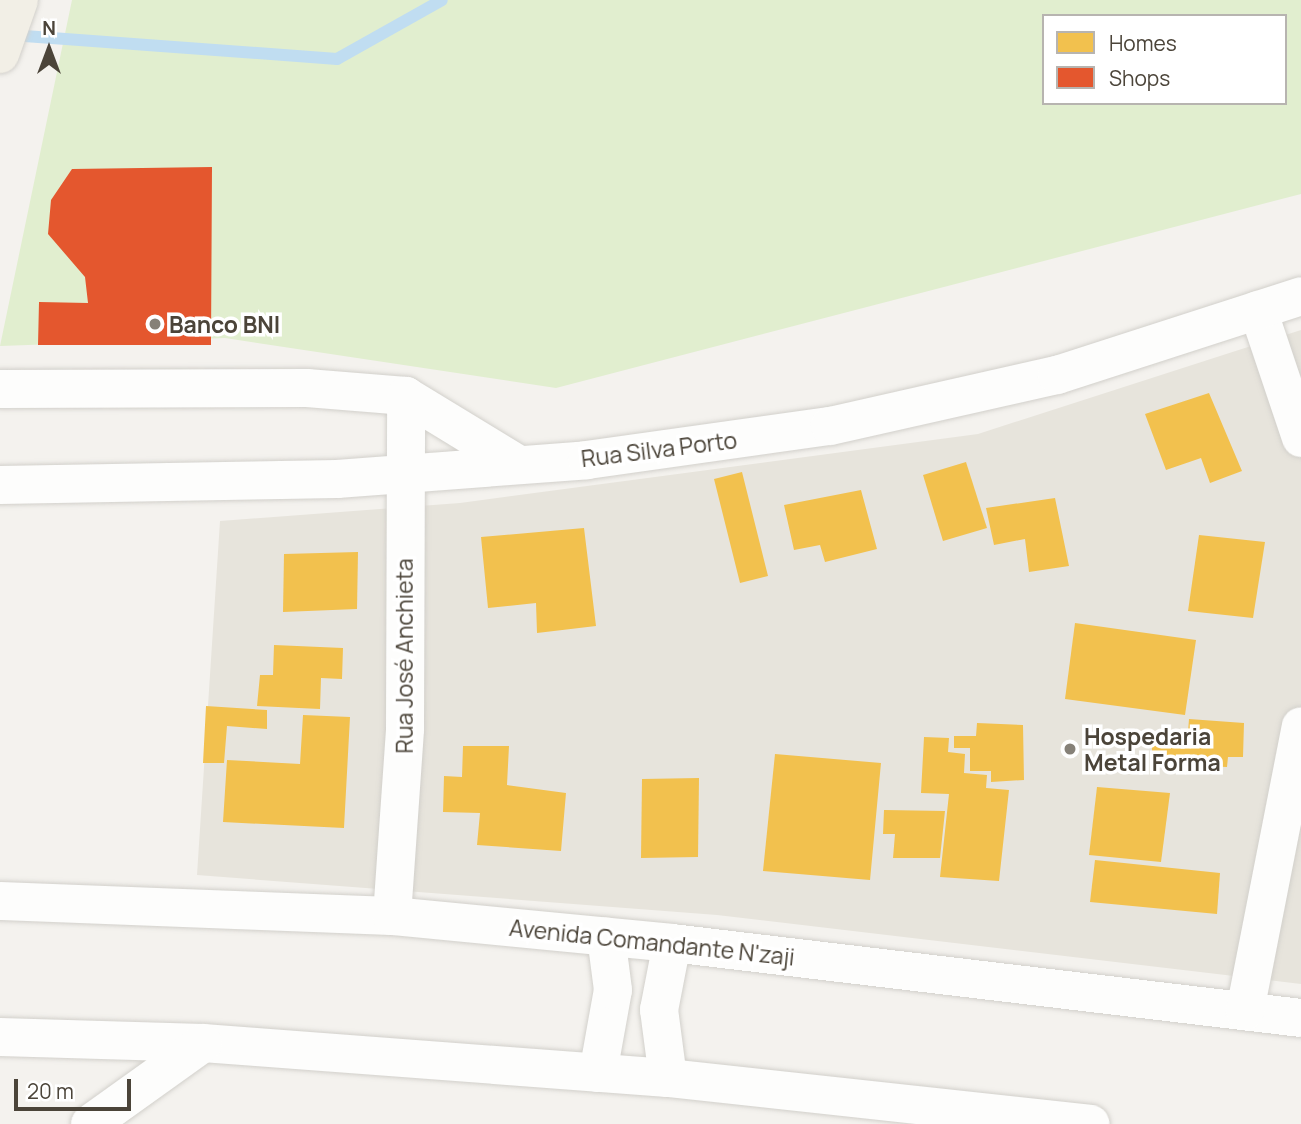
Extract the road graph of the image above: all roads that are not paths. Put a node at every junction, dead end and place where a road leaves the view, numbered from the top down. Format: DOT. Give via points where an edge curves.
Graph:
graph roads {
  1 [pos="19,0"];
  2 [pos="0,54"];
  3 [pos="1301,296"];
  4 [pos="1258,310"];
  5 [pos="0,388"];
  6 [pos="406,397"];
  7 [pos="1301,438"];
  8 [pos="514,462"];
  9 [pos="404,474"];
  10 [pos="0,485"];
  11 [pos="1301,726"];
  12 [pos="0,901"];
  13 [pos="392,916"];
  14 [pos="606,936"];
  15 [pos="672,943"];
  16 [pos="1245,1011"];
  17 [pos="1301,1018"];
  18 [pos="0,1037"];
  19 [pos="202,1044"];
  20 [pos="598,1073"];
  21 [pos="668,1078"];
  22 [pos="90,1124"];
  23 [pos="1091,1124"];
  1 -- 2 [label="main road"];
  3 -- 4 [label="street, Rua Silva Porto"];
  4 -- 7 [label="street"];
  4 -- 8 [label="street, Rua Silva Porto" via="1057,375 830,426 587,460"];
  5 -- 6 [label="street" via="307,388"];
  6 -- 8 [label="street"];
  6 -- 9 [label="street, Rua José Anchieta"];
  8 -- 9 [label="street, Rua Silva Porto"];
  9 -- 10 [label="street, Rua Silva Porto"];
  9 -- 13 [label="street, Rua José Anchieta" via="405,729"];
  11 -- 16 [label="street"];
  12 -- 13 [label="street, Avenida Comandante N'zaji"];
  13 -- 14 [label="street, Avenida Comandante N'zaji"];
  14 -- 15 [label="street, Avenida Comandante N'zaji"];
  14 -- 20 [label="street" via="613,990"];
  15 -- 16 [label="street, Avenida Comandante N'zaji"];
  15 -- 21 [label="street" via="659,1010"];
  16 -- 17 [label="street, Avenida Comandante N'zaji"];
  18 -- 19 [label="street"];
  19 -- 20 [label="street"];
  19 -- 22 [label="street"];
  20 -- 21 [label="street"];
  21 -- 23 [label="street"];
}
